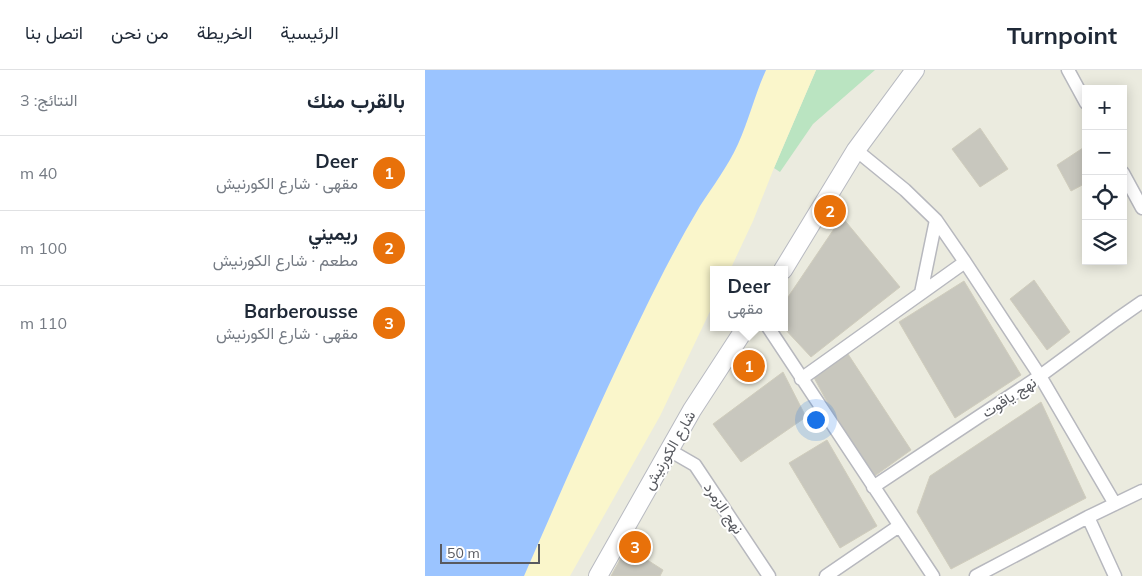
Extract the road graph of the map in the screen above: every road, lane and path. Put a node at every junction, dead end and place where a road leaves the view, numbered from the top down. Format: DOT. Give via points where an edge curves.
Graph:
graph roads {
  1 [pos="915,70"];
  2 [pos="1068,70"];
  3 [pos="1082,96"];
  4 [pos="856,150"];
  5 [pos="1124,175"];
  6 [pos="1142,208"];
  7 [pos="936,220"];
  8 [pos="965,262"];
  9 [pos="785,266"];
  10 [pos="921,293"];
  11 [pos="1142,302"];
  12 [pos="744,331"];
  13 [pos="770,331"];
  14 [pos="1041,376"];
  15 [pos="801,378"];
  16 [pos="669,450"];
  17 [pos="873,487"];
  18 [pos="1142,491"];
  19 [pos="1115,504"];
  20 [pos="1089,517"];
  21 [pos="899,526"];
  22 [pos="598,576"];
  23 [pos="769,576"];
  24 [pos="826,576"];
  25 [pos="933,576"];
  26 [pos="975,576"];
  27 [pos="1115,576"];
  1 -- 4 [label="main road"];
  2 -- 3 [label="street"];
  4 -- 7 [label="street"];
  4 -- 9 [label="main road"];
  5 -- 6 [label="street"];
  7 -- 8 [label="street"];
  7 -- 10 [label="street"];
  8 -- 10 [label="street"];
  8 -- 14 [label="street"];
  10 -- 15 [label="street"];
  11 -- 14 [label="street, نهج ياقوت"];
  12 -- 16 [label="main road, شارع الكورنيش"];
  13 -- 15 [label="street"];
  14 -- 17 [label="street, نهج ياقوت"];
  14 -- 19 [label="street"];
  15 -- 17 [label="street"];
  16 -- 22 [label="main road, شارع الكورنيش"];
  16 -- 23 [label="street, نهج الزمرد" via="695,465"];
  17 -- 21 [label="street"];
  18 -- 19 [label="street"];
  19 -- 20 [label="street"];
  20 -- 26 [label="street"];
  20 -- 27 [label="street"];
  21 -- 24 [label="street"];
  21 -- 25 [label="street"];
}
